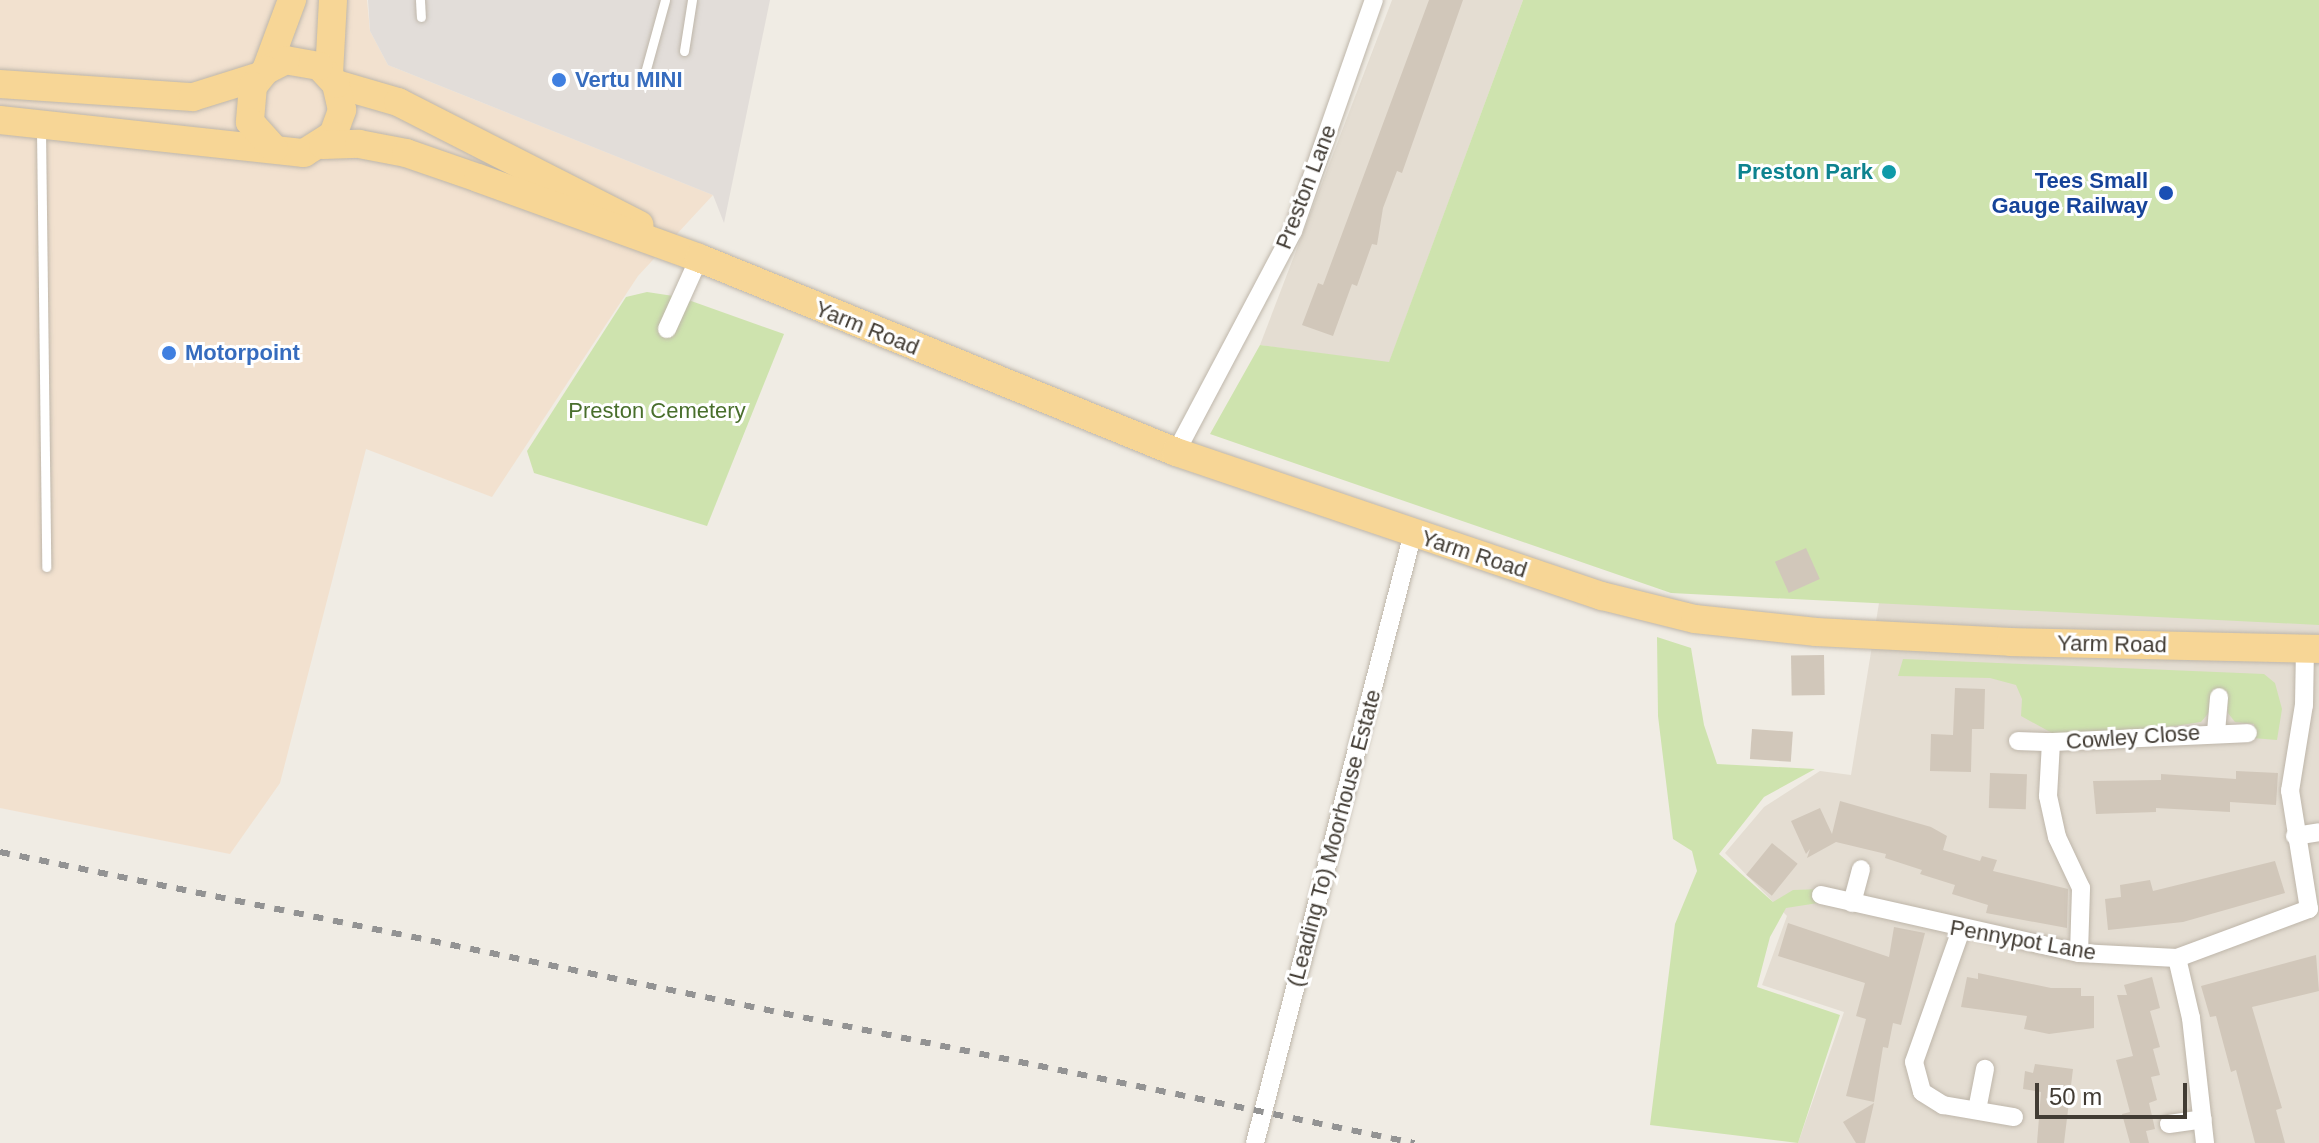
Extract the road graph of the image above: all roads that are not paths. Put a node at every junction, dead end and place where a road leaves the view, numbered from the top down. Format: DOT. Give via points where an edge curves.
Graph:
graph roads {
  1 [pos="292,0"];
  2 [pos="333,0"];
  3 [pos="420,0"];
  4 [pos="665,0"];
  5 [pos="692,0"];
  6 [pos="1374,0"];
  7 [pos="421,17"];
  8 [pos="684,51"];
  9 [pos="263,73"];
  10 [pos="332,79"];
  11 [pos="643,80"];
  12 [pos="0,84"];
  13 [pos="0,120"];
  14 [pos="41,122"];
  15 [pos="323,145"];
  16 [pos="274,149"];
  17 [pos="688,253"];
  18 [pos="667,329"];
  19 [pos="1176,452"];
  20 [pos="1413,533"];
  21 [pos="46,567"];
  22 [pos="2312,649"];
  23 [pos="2219,697"];
  24 [pos="2216,732"];
  25 [pos="2248,733"];
  26 [pos="2018,741"];
  27 [pos="2051,742"];
  28 [pos="2319,832"];
  29 [pos="2295,836"];
  30 [pos="1861,869"];
  31 [pos="1821,895"];
  32 [pos="1852,903"];
  33 [pos="2314,915"];
  34 [pos="1961,930"];
  35 [pos="2079,953"];
  36 [pos="2177,958"];
  37 [pos="1985,1069"];
  38 [pos="1977,1110"];
  39 [pos="2014,1117"];
  40 [pos="2203,1119"];
  41 [pos="2169,1124"];
  42 [pos="1255,1143"];
  43 [pos="2205,1143"];
  1 -- 9 [label="main road"];
  2 -- 10 [label="main road"];
  3 -- 7 [label="lane"];
  4 -- 11 [label="lane"];
  5 -- 8 [label="lane"];
  6 -- 19 [label="street, Preston Lane" via="1293,231"];
  9 -- 10 [label="main road" via="297,60"];
  9 -- 12 [label="main road" via="193,97"];
  9 -- 16 [label="main road" via="248,110 255,133"];
  10 -- 15 [label="main road" via="339,123"];
  10 -- 17 [label="main road" via="456,130 602,202"];
  13 -- 14 [label="main road"];
  14 -- 16 [label="main road"];
  14 -- 21 [label="lane"];
  15 -- 16 [label="main road" via="294,154"];
  15 -- 17 [label="main road" via="359,144 406,153"];
  17 -- 18 [label="street"];
  17 -- 19 [label="main road, Yarm Road"];
  19 -- 20 [label="main road, Yarm Road"];
  20 -- 22 [label="main road, Yarm Road" via="1602,596 1695,619 1951,639"];
  20 -- 42 [label="street, (Leading To) Moorhouse Estate"];
  22 -- 29 [label="street, Pennypot Lane" via="2290,791"];
  23 -- 24 [label="street, Cowley Close"];
  24 -- 25 [label="street, Cowley Close"];
  24 -- 27 [label="street, Cowley Close" via="2131,742"];
  26 -- 27 [label="street, Cowley Close"];
  27 -- 35 [label="street, Cowley Close" via="2048,796 2057,837 2081,888"];
  28 -- 29 [label="street"];
  29 -- 33 [label="street, Pennypot Lane"];
  30 -- 32 [label="street"];
  31 -- 32 [label="street, Pennypot Lane"];
  32 -- 34 [label="street, Pennypot Lane"];
  33 -- 36 [label="street, Pennypot Lane"];
  34 -- 35 [label="street, Pennypot Lane"];
  34 -- 38 [label="street" via="1914,1062 1922,1092 1943,1105"];
  35 -- 36 [label="street, Pennypot Lane"];
  36 -- 40 [label="street" via="2191,1018"];
  37 -- 38 [label="street"];
  38 -- 39 [label="street"];
  40 -- 41 [label="street"];
  40 -- 43 [label="street"];
}
